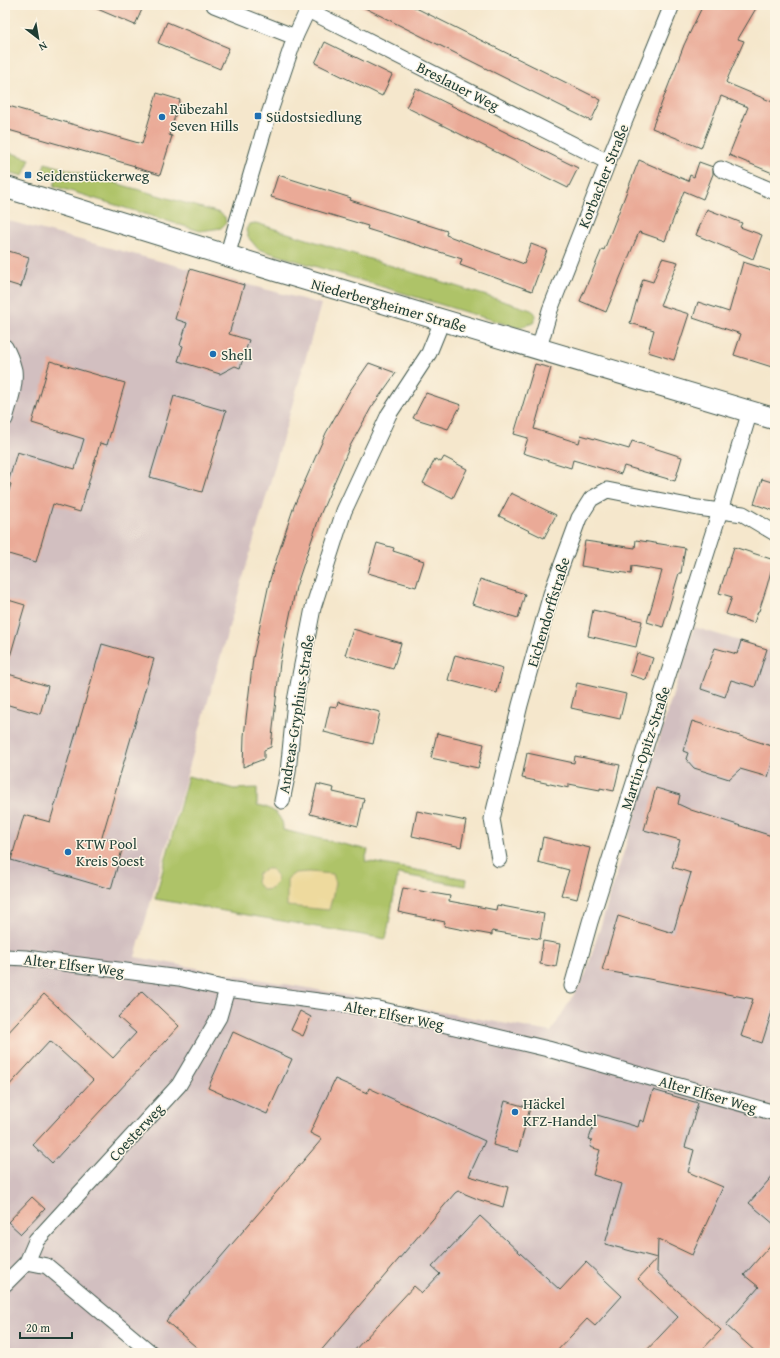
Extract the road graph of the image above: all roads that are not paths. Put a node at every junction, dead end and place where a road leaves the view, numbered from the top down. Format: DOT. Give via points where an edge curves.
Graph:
graph roads {
  1 [pos="214,5"];
  2 [pos="672,5"];
  3 [pos="309,8"];
  4 [pos="295,38"];
  5 [pos="608,162"];
  6 [pos="721,169"];
  7 [pos="5,187"];
  8 [pos="775,192"];
  9 [pos="227,256"];
  10 [pos="442,321"];
  11 [pos="5,347"];
  12 [pos="539,348"];
  13 [pos="750,410"];
  14 [pos="5,419"];
  15 [pos="775,419"];
  16 [pos="720,511"];
  17 [pos="775,533"];
  18 [pos="282,801"];
  19 [pos="499,859"];
  20 [pos="5,957"];
  21 [pos="572,986"];
  22 [pos="227,988"];
  23 [pos="775,1113"];
  24 [pos="27,1262"];
  25 [pos="5,1284"];
  26 [pos="151,1353"];
  1 -- 4 [label="street"];
  2 -- 5 [label="street, Korbacher Straße"];
  3 -- 4 [label="street"];
  3 -- 5 [label="street, Breslauer Weg"];
  4 -- 9 [label="street" via="267,120"];
  5 -- 12 [label="street, Korbacher Straße" via="550,310"];
  6 -- 8 [label="street"];
  7 -- 9 [label="main road, Niederbergheimer Straße"];
  9 -- 10 [label="main road, Niederbergheimer Straße"];
  10 -- 12 [label="main road, Niederbergheimer Straße"];
  10 -- 18 [label="street, Andreas-Gryphius-Straße" via="429,353 389,414 344,511 314,608 295,701 288,772"];
  11 -- 14 [label="street" via="14,372"];
  12 -- 13 [label="main road, Niederbergheimer Straße"];
  13 -- 15 [label="main road, Niederbergheimer Straße"];
  13 -- 16 [label="street, Martin-Opitz-Straße"];
  16 -- 17 [label="street" via="743,514"];
  16 -- 19 [label="street, Eichendorffstraße" via="608,490 591,499 579,518 551,594 520,705 492,819"];
  16 -- 21 [label="street, Martin-Opitz-Straße"];
  20 -- 22 [label="street, Alter Elfser Weg" via="179,978"];
  22 -- 23 [label="street, Alter Elfser Weg" via="379,1009 548,1049"];
  22 -- 24 [label="street, Coesterweg" via="219,1017 179,1085 36,1241"];
  24 -- 25 [label="street, Coesterweg"];
  24 -- 26 [label="street" via="47,1266"];
}
